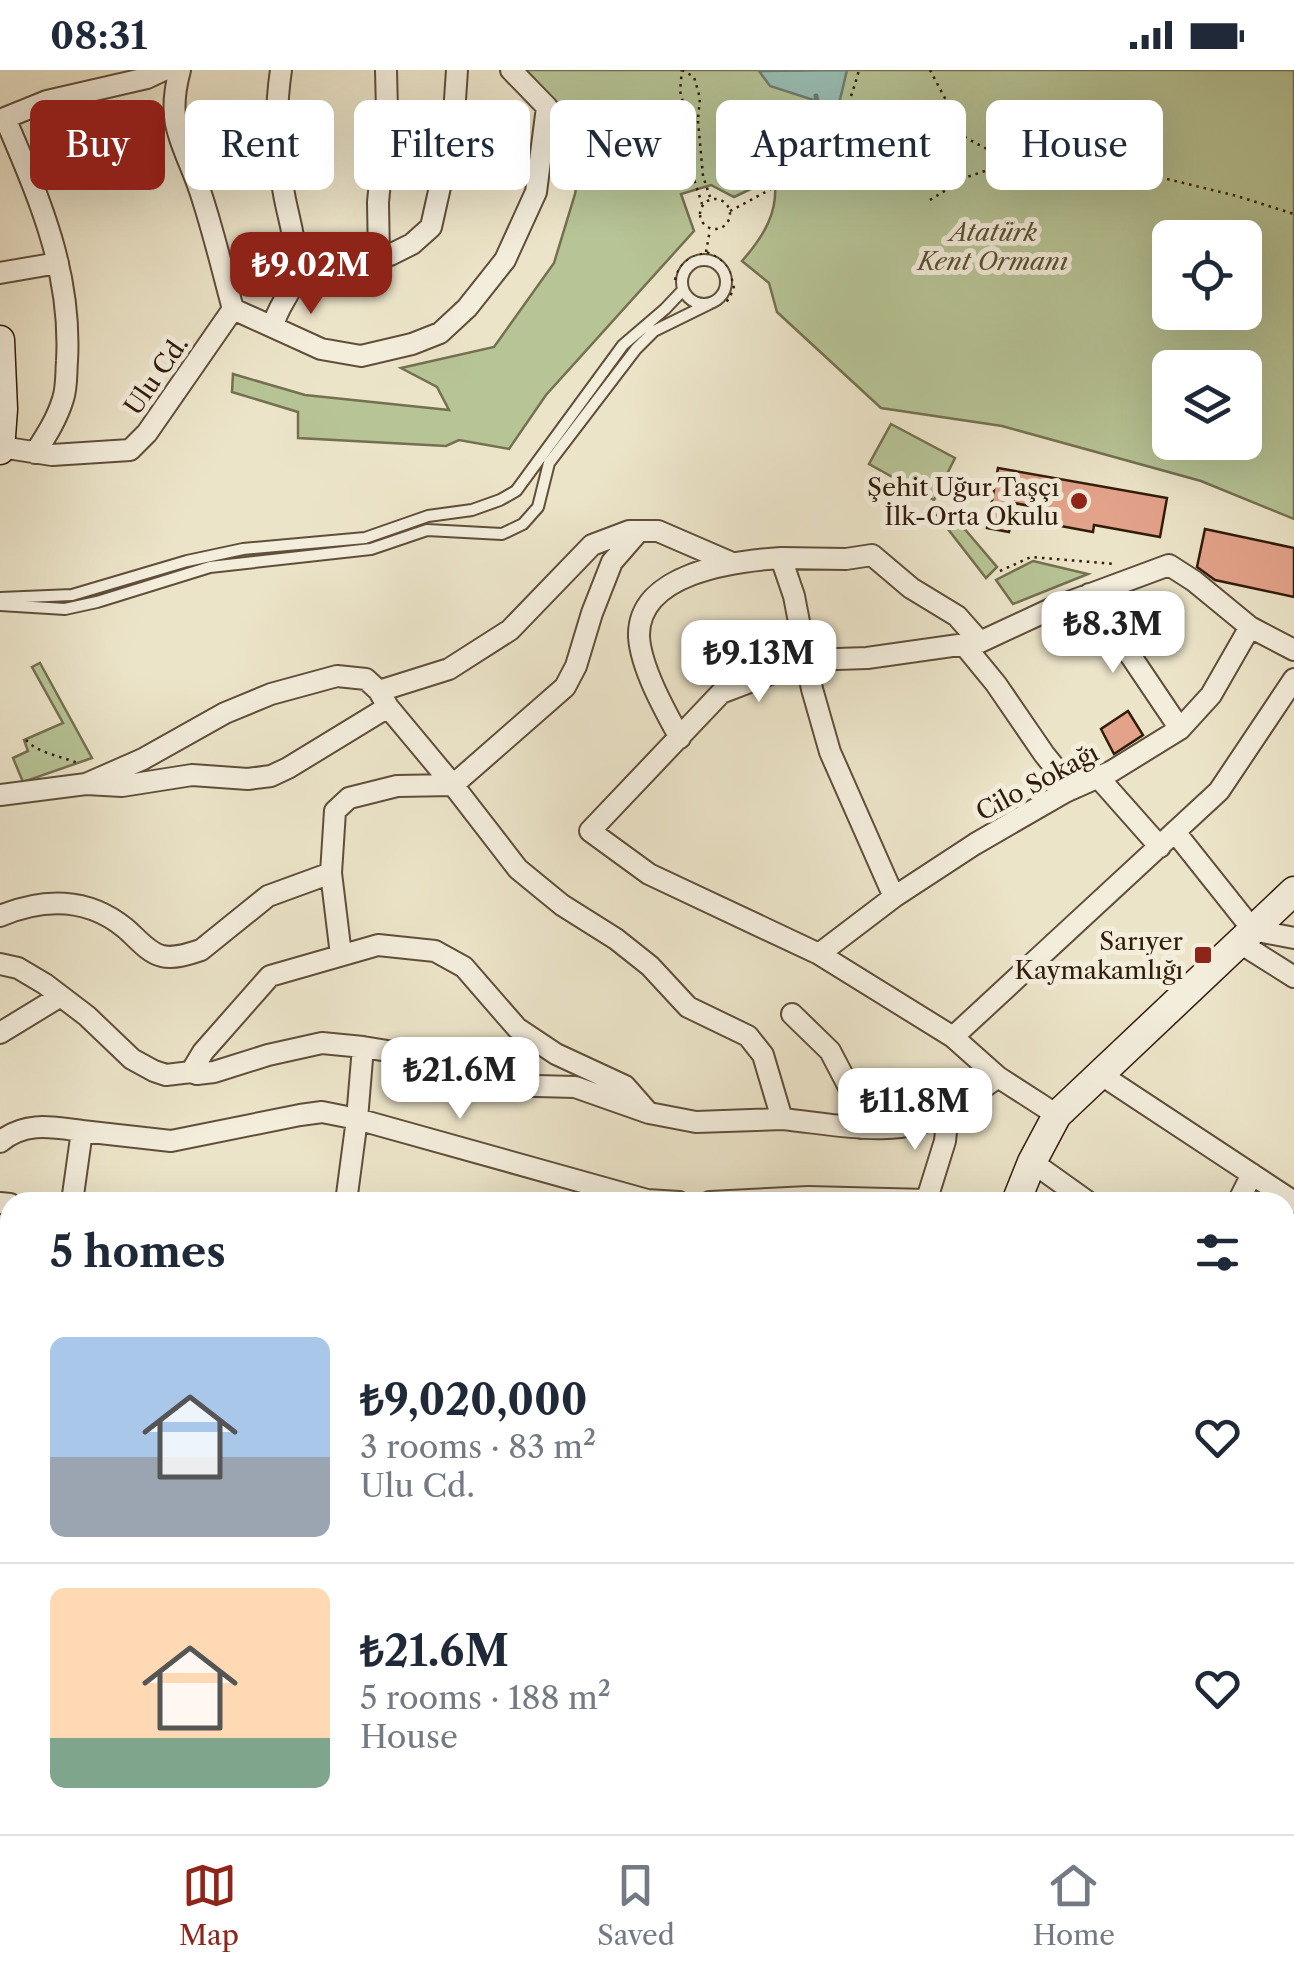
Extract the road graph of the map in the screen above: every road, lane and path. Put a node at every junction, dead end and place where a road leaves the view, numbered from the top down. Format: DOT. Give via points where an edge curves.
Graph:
graph roads {
  1 [pos="164,70"];
  2 [pos="180,70"];
  3 [pos="281,70"];
  4 [pos="386,70"];
  5 [pos="457,70"];
  6 [pos="512,70"];
  7 [pos="682,70"];
  8 [pos="693,70"];
  9 [pos="859,70"];
  10 [pos="930,70"];
  11 [pos="694,77"];
  12 [pos="682,100"];
  13 [pos="2,119"];
  14 [pos="698,120"];
  15 [pos="986,148"];
  16 [pos="986,171"];
  17 [pos="1163,178"];
  18 [pos="696,185"];
  19 [pos="710,198"];
  20 [pos="930,200"];
  21 [pos="702,204"];
  22 [pos="730,211"];
  23 [pos="1294,214"];
  24 [pos="710,229"];
  25 [pos="706,252"];
  26 [pos="379,259"];
  27 [pos="296,261"];
  28 [pos="58,263"];
  29 [pos="0,273"];
  30 [pos="676,278"];
  31 [pos="683,290"];
  32 [pos="715,305"];
  33 [pos="233,309"];
  34 [pos="273,327"];
  35 [pos="0,340"];
  36 [pos="0,449"];
  37 [pos="35,453"];
  38 [pos="639,531"];
  39 [pos="781,558"];
  40 [pos="732,563"];
  41 [pos="1000,571"];
  42 [pos="1127,580"];
  43 [pos="1089,594"];
  44 [pos="0,601"];
  45 [pos="1250,627"];
  46 [pos="972,643"];
  47 [pos="1294,650"];
  48 [pos="807,660"];
  49 [pos="1294,679"];
  50 [pos="384,699"];
  51 [pos="1180,730"];
  52 [pos="680,738"];
  53 [pos="26,740"];
  54 [pos="1098,777"];
  55 [pos="86,784"];
  56 [pos="453,785"];
  57 [pos="1072,789"];
  58 [pos="0,795"];
  59 [pos="1168,840"];
  60 [pos="330,873"];
  61 [pos="1293,893"];
  62 [pos="894,897"];
  63 [pos="0,916"];
  64 [pos="1247,937"];
  65 [pos="1294,938"];
  66 [pos="818,954"];
  67 [pos="340,955"];
  68 [pos="0,964"];
  69 [pos="1294,977"];
  70 [pos="59,997"];
  71 [pos="792,1014"];
  72 [pos="0,1034"];
  73 [pos="953,1038"];
  74 [pos="363,1046"];
  75 [pos="190,1072"];
  76 [pos="1100,1074"];
  77 [pos="998,1077"];
  78 [pos="948,1112"];
  79 [pos="649,1113"];
  80 [pos="1056,1115"];
  81 [pos="356,1119"];
  82 [pos="782,1119"];
  83 [pos="861,1128"];
  84 [pos="82,1131"];
  85 [pos="0,1142"];
  86 [pos="1032,1162"];
  87 [pos="1252,1174"];
  88 [pos="73,1192"];
  89 [pos="347,1192"];
  90 [pos="618,1192"];
  91 [pos="930,1192"];
  92 [pos="1020,1192"];
  93 [pos="1074,1192"];
  94 [pos="1243,1192"];
  95 [pos="1279,1192"];
  1 -- 13 [label="street"];
  2 -- 33 [label="street" via="176,130 202,194"];
  3 -- 27 [label="street" via="276,104"];
  4 -- 26 [label="street"];
  5 -- 26 [label="street" via="453,129 432,227"];
  6 -- 34 [label="street" via="546,107 536,192 505,260 466,308 440,332 361,356 322,349"];
  7 -- 11 [label="path"];
  7 -- 12 [label="path"];
  8 -- 11 [label="path"];
  9 -- 22 [label="path" via="844,117 819,155 786,182"];
  10 -- 15 [label="path" via="966,138"];
  11 -- 14 [label="path"];
  13 -- 28 [label="street" via="44,210"];
  14 -- 19 [label="path"];
  16 -- 20 [label="path"];
  17 -- 23 [label="path"];
  18 -- 21 [label="path"];
  19 -- 21 [label="path"];
  19 -- 22 [label="path" via="721,199"];
  21 -- 24 [label="path" via="700,218"];
  22 -- 24 [label="path" via="725,225"];
  24 -- 25 [label="path"];
  25 -- 30 [label="path" via="679,268"];
  25 -- 32 [label="path" via="718,256 732,277 728,302"];
  26 -- 27 [label="street"];
  27 -- 34 [label="street" via="294,284"];
  28 -- 29 [label="street"];
  28 -- 37 [label="street" via="68,331 65,395"];
  31 -- 32 [label="lane" via="691,301"];
  31 -- 32 [label="lane" via="685,269 710,260 726,276"];
  31 -- 44 [label="lane" via="623,345 516,490 500,500 365,538 243,549 72,595"];
  32 -- 44 [label="lane" via="654,331 636,348 549,463 538,507 502,534 427,530 371,549 210,567 65,609"];
  33 -- 34 [label="street"];
  33 -- 37 [label="street, Ulu Cd." via="130,450"];
  35 -- 36 [label="main road"];
  36 -- 37 [label="street, Ulu Cd."];
  38 -- 40 [label="street" via="658,531"];
  38 -- 50 [label="street" via="592,544 510,630"];
  38 -- 56 [label="street" via="612,562 566,687"];
  39 -- 40 [label="street"];
  39 -- 46 [label="street" via="872,555 957,616"];
  39 -- 48 [label="street"];
  40 -- 52 [label="street" via="664,588 641,617 644,656"];
  41 -- 42 [label="path" via="1031,557 1116,564"];
  42 -- 43 [label="street"];
  42 -- 45 [label="street" via="1169,565"];
  43 -- 46 [label="street"];
  43 -- 51 [label="street"];
  45 -- 47 [label="street"];
  45 -- 51 [label="street, Cilo Sokağı" via="1212,695"];
  46 -- 48 [label="street"];
  46 -- 57 [label="street"];
  48 -- 52 [label="street" via="721,693"];
  48 -- 62 [label="street" via="830,752"];
  49 -- 59 [label="street" via="1219,791"];
  50 -- 55 [label="street" via="271,776"];
  50 -- 55 [label="street" via="366,679 337,676 271,694"];
  50 -- 56 [label="street"];
  51 -- 54 [label="street, Cilo Sokağı"];
  52 -- 66 [label="street" via="590,832 649,874"];
  53 -- 55 [label="path" via="82,765"];
  54 -- 57 [label="street, Cilo Sokağı"];
  54 -- 59 [label="street"];
  55 -- 58 [label="street"];
  56 -- 60 [label="street" via="397,786 349,798 335,811"];
  56 -- 82 [label="street" via="518,869 650,966 688,1007 748,1036 763,1055"];
  57 -- 62 [label="street, Cilo Sokağı"];
  59 -- 64 [label="street"];
  59 -- 73 [label="street"];
  60 -- 63 [label="street" via="268,896 201,950 176,956 153,952 84,905 41,902"];
  60 -- 67 [label="street"];
  61 -- 64 [label="main road"];
  62 -- 66 [label="street, Cilo Sokağı"];
  64 -- 65 [label="street"];
  64 -- 69 [label="street"];
  64 -- 76 [label="main road"];
  66 -- 73 [label="street"];
  67 -- 75 [label="street" via="270,976"];
  67 -- 79 [label="street" via="378,946 435,951 464,967 517,1028 624,1086"];
  68 -- 70 [label="street" via="18,968"];
  70 -- 72 [label="street"];
  70 -- 75 [label="street" via="132,1059 166,1074"];
  71 -- 83 [label="street" via="830,1051"];
  73 -- 77 [label="street"];
  74 -- 75 [label="street" via="322,1043 214,1072"];
  74 -- 79 [label="street" via="502,1085 574,1087"];
  74 -- 81 [label="street"];
  76 -- 80 [label="main road"];
  76 -- 87 [label="street"];
  77 -- 78 [label="street"];
  77 -- 80 [label="street"];
  78 -- 83 [label="street" via="897,1128"];
  78 -- 91 [label="street"];
  79 -- 82 [label="street" via="696,1122"];
  80 -- 86 [label="main road"];
  81 -- 84 [label="street" via="322,1112 171,1141"];
  81 -- 89 [label="street"];
  81 -- 90 [label="street"];
  82 -- 83 [label="street"];
  84 -- 85 [label="street" via="31,1126"];
  84 -- 88 [label="street"];
  86 -- 92 [label="main road"];
  86 -- 93 [label="street"];
  87 -- 94 [label="street"];
  87 -- 95 [label="street"];
}
